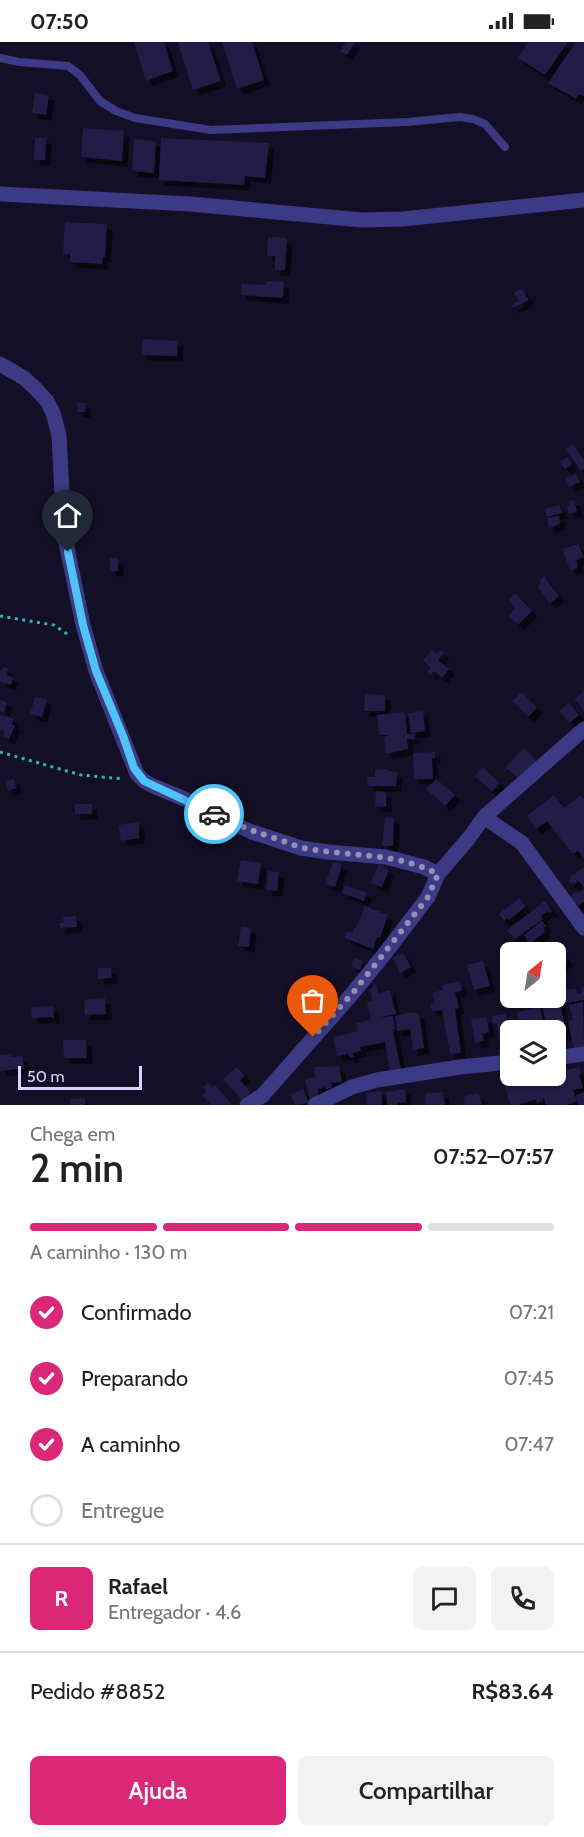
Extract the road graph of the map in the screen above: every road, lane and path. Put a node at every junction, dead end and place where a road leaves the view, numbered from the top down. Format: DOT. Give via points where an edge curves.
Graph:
graph roads {
  1 [pos="0,58"];
  2 [pos="505,147"];
  3 [pos="0,194"];
  4 [pos="584,200"];
  5 [pos="0,364"];
  6 [pos="0,615"];
  7 [pos="90,649"];
  8 [pos="584,729"];
  9 [pos="0,752"];
  10 [pos="144,781"];
  11 [pos="484,817"];
  12 [pos="438,874"];
  13 [pos="584,928"];
  14 [pos="584,1054"];
  15 [pos="566,1056"];
  16 [pos="500,1063"];
  17 [pos="265,1100"];
  18 [pos="248,1105"];
  19 [pos="315,1105"];
  1 -- 2 [label="lane" via="68,66 100,101 135,118 211,130 460,117 485,124"];
  3 -- 4 [label="street" via="190,204 362,220"];
  5 -- 7 [label="street" via="24,378 53,412 59,435 64,533"];
  6 -- 7 [label="path" via="54,626"];
  7 -- 10 [label="street" via="134,768"];
  8 -- 11 [label="street"];
  9 -- 10 [label="path" via="81,775"];
  10 -- 12 [label="street" via="252,832 301,848 386,857"];
  11 -- 12 [label="street"];
  11 -- 13 [label="street" via="522,843"];
  12 -- 17 [label="street" via="428,897 386,952"];
  14 -- 15 [label="street"];
  16 -- 19 [label="street" via="377,1080 344,1090"];
  17 -- 18 [label="street"];
}
